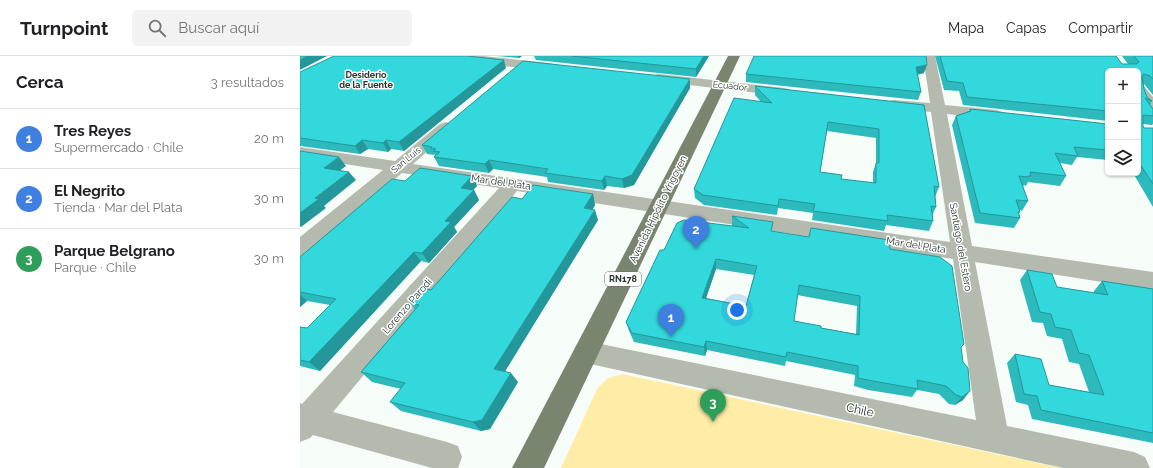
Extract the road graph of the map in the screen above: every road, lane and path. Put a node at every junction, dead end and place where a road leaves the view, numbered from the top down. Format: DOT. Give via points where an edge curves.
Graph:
graph roads {
  1 [pos="447,56"];
  2 [pos="734,56"];
  3 [pos="929,56"];
  4 [pos="526,60"];
  5 [pos="561,68"];
  6 [pos="648,77"];
  7 [pos="504,79"];
  8 [pos="719,85"];
  9 [pos="1141,92"];
  10 [pos="797,93"];
  11 [pos="884,103"];
  12 [pos="1153,106"];
  13 [pos="938,109"];
  14 [pos="1008,116"];
  15 [pos="457,118"];
  16 [pos="300,152"];
  17 [pos="398,167"];
  18 [pos="513,184"];
  19 [pos="660,206"];
  20 [pos="300,249"];
  21 [pos="962,252"];
  22 [pos="1153,281"];
  23 [pos="586,352"];
  24 [pos="303,422"];
  25 [pos="994,438"];
  26 [pos="447,457"];
  27 [pos="528,468"];
  28 [pos="1134,468"];
  1 -- 4 [label="street"];
  2 -- 8 [label="main road, Avenida Hipólito Yrigoyen / RN178"];
  3 -- 13 [label="street, Santiago del Estero"];
  4 -- 5 [label="street"];
  4 -- 7 [label="street"];
  6 -- 8 [label="street, Ecuador"];
  8 -- 10 [label="street, Ecuador"];
  8 -- 19 [label="main road, Avenida Hipólito Yrigoyen / RN178"];
  9 -- 12 [label="street"];
  11 -- 13 [label="street"];
  13 -- 14 [label="street"];
  13 -- 21 [label="street, Santiago del Estero"];
  15 -- 17 [label="street, San Luis"];
  16 -- 17 [label="street, Mar del Plata"];
  17 -- 18 [label="street, Mar del Plata"];
  17 -- 20 [label="street, San Luis"];
  18 -- 19 [label="street, Mar del Plata"];
  18 -- 24 [label="street, Lorenzo Parodi"];
  19 -- 21 [label="street, Mar del Plata"];
  19 -- 23 [label="main road, Avenida Hipólito Yrigoyen / RN178"];
  21 -- 22 [label="street, Mar del Plata"];
  21 -- 25 [label="street, Santiago del Estero"];
  23 -- 25 [label="street, Chile"];
  23 -- 27 [label="main road, Avenida Hipólito Yrigoyen / RN178"];
  24 -- 26 [label="street"];
  25 -- 28 [label="street, Chile"];
}
